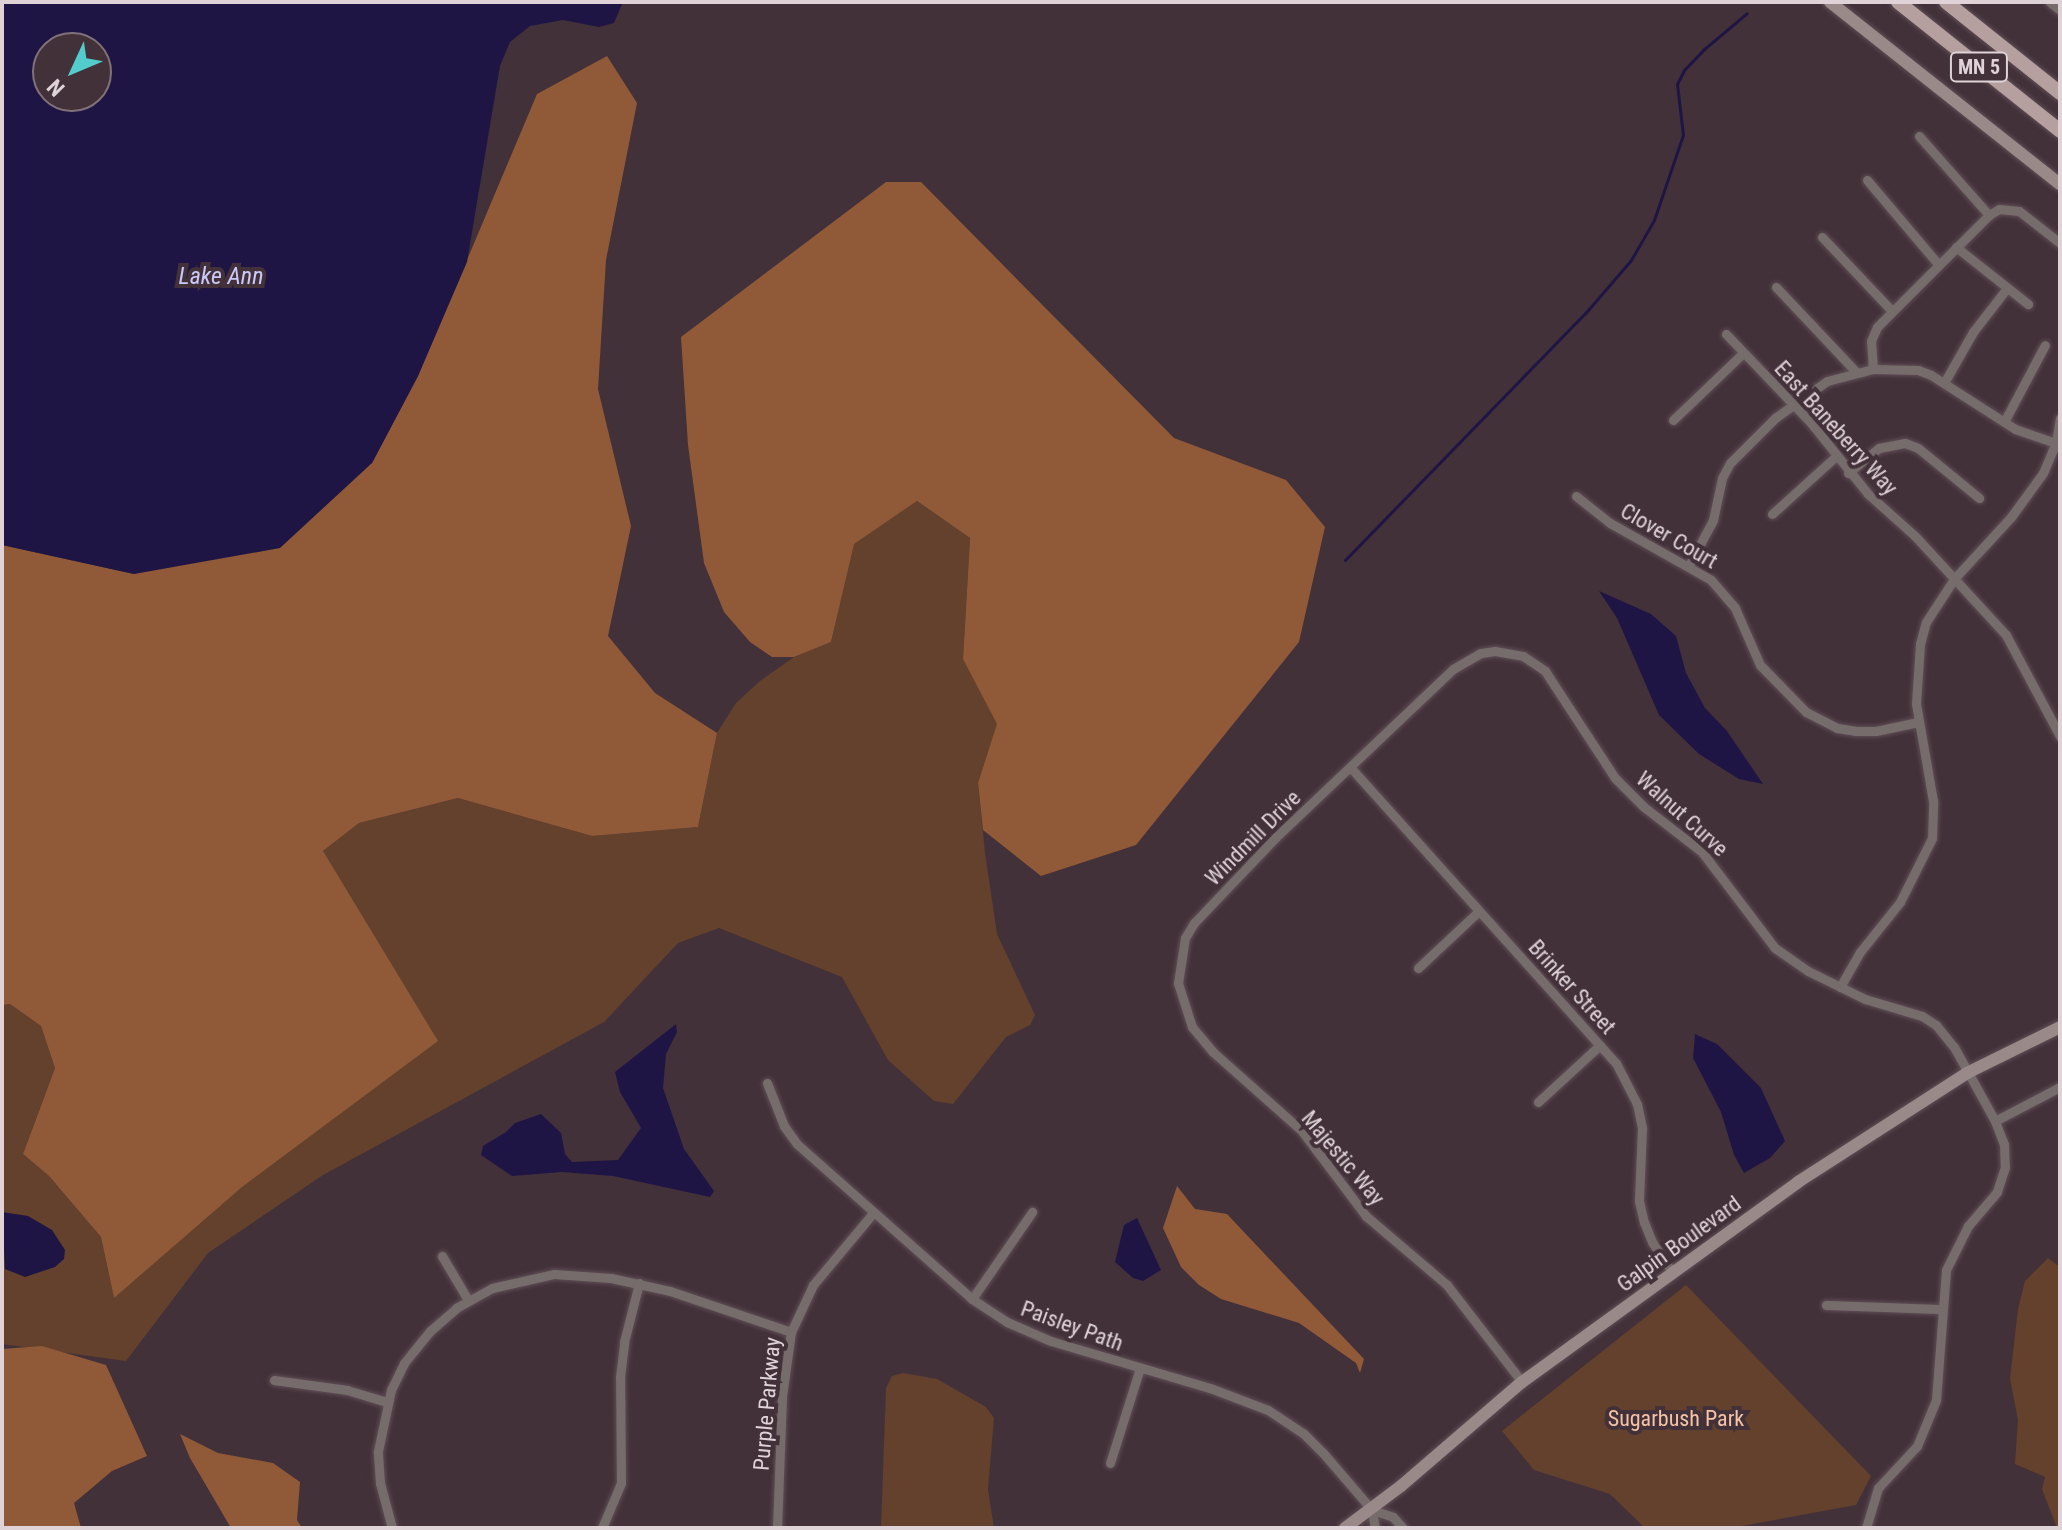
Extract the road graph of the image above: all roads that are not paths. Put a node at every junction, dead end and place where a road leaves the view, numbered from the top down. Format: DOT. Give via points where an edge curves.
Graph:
graph roads {
  1 [pos="1830,2"];
  2 [pos="1898,2"];
  3 [pos="1946,2"];
  4 [pos="2050,2"];
  5 [pos="2060,10"];
  6 [pos="2060,93"];
  7 [pos="2060,131"];
  8 [pos="1919,136"];
  9 [pos="1867,180"];
  10 [pos="2060,184"];
  11 [pos="1989,215"];
  12 [pos="1822,237"];
  13 [pos="2060,243"];
  14 [pos="1956,247"];
  15 [pos="1938,264"];
  16 [pos="1776,287"];
  17 [pos="2007,288"];
  18 [pos="2028,304"];
  19 [pos="1891,310"];
  20 [pos="1726,334"];
  21 [pos="2045,345"];
  22 [pos="1743,353"];
  23 [pos="1873,369"];
  24 [pos="1856,372"];
  25 [pos="1944,383"];
  26 [pos="1792,403"];
  27 [pos="2060,418"];
  28 [pos="1673,420"];
  29 [pos="2004,422"];
  30 [pos="2056,443"];
  31 [pos="1835,457"];
  32 [pos="1848,473"];
  33 [pos="1576,496"];
  34 [pos="1979,498"];
  35 [pos="1772,514"];
  36 [pos="1689,565"];
  37 [pos="1954,579"];
  38 [pos="1918,722"];
  39 [pos="2060,736"];
  40 [pos="1351,768"];
  41 [pos="1479,911"];
  42 [pos="1185,938"];
  43 [pos="1418,968"];
  44 [pos="1840,987"];
  45 [pos="2060,1027"];
  46 [pos="1600,1045"];
  47 [pos="1967,1073"];
  48 [pos="767,1083"];
  49 [pos="2060,1087"];
  50 [pos="1538,1102"];
  51 [pos="1995,1121"];
  52 [pos="1032,1212"];
  53 [pos="873,1213"];
  54 [pos="442,1256"];
  55 [pos="1672,1272"];
  56 [pos="639,1283"];
  57 [pos="972,1299"];
  58 [pos="468,1300"];
  59 [pos="1826,1305"];
  60 [pos="1941,1309"];
  61 [pos="791,1332"];
  62 [pos="1140,1368"];
  63 [pos="274,1380"];
  64 [pos="1522,1382"];
  65 [pos="387,1402"];
  66 [pos="1110,1463"];
  67 [pos="1372,1510"];
  68 [pos="392,1528"];
  69 [pos="603,1528"];
  70 [pos="777,1528"];
  71 [pos="1345,1528"];
  72 [pos="1375,1528"];
  73 [pos="1403,1528"];
  74 [pos="1866,1528"];
  1 -- 10 [label="street"];
  2 -- 7 [label="main road, MN 5"];
  3 -- 6 [label="main road, MN 5"];
  4 -- 5 [label="street"];
  8 -- 11 [label="street"];
  9 -- 15 [label="street"];
  11 -- 13 [label="street" via="1999,209 2019,211"];
  11 -- 14 [label="street"];
  12 -- 19 [label="street"];
  14 -- 15 [label="street"];
  14 -- 17 [label="street"];
  15 -- 19 [label="street"];
  16 -- 24 [label="street"];
  17 -- 18 [label="street"];
  17 -- 25 [label="street" via="1973,332"];
  19 -- 23 [label="street" via="1871,341"];
  20 -- 22 [label="street, East Baneberry Way"];
  21 -- 29 [label="street"];
  22 -- 26 [label="street, East Baneberry Way"];
  22 -- 28 [label="street"];
  23 -- 24 [label="street"];
  23 -- 25 [label="street" via="1903,367"];
  24 -- 26 [label="street" via="1827,381"];
  25 -- 29 [label="street"];
  26 -- 31 [label="street, East Baneberry Way"];
  26 -- 36 [label="street" via="1730,463 1713,520"];
  27 -- 30 [label="street"];
  29 -- 30 [label="street"];
  30 -- 37 [label="street" via="2043,473 2011,517"];
  31 -- 32 [label="street, East Baneberry Way"];
  31 -- 35 [label="street"];
  32 -- 34 [label="street" via="1879,448 1905,443"];
  32 -- 37 [label="street, East Baneberry Way"];
  33 -- 36 [label="street, Clover Court" via="1602,518"];
  36 -- 38 [label="street, Clover Court" via="1724,593 1760,665 1806,712 1855,731"];
  37 -- 38 [label="street" via="1926,622 1920,644 1915,682"];
  37 -- 39 [label="street, East Baneberry Way" via="2018,651"];
  38 -- 44 [label="street" via="1933,801 1932,838 1900,902"];
  40 -- 41 [label="street, Brinker Street"];
  40 -- 42 [label="street, Windmill Drive" via="1276,837"];
  40 -- 44 [label="street, Walnut Curve" via="1467,659 1495,651 1523,656 1552,680 1615,778 1715,866 1762,934 1791,960"];
  41 -- 43 [label="street"];
  41 -- 46 [label="street, Brinker Street"];
  42 -- 64 [label="street, Majestic Way" via="1178,983 1192,1027 1302,1131 1366,1216 1447,1285"];
  44 -- 47 [label="street, Walnut Curve" via="1936,1025"];
  45 -- 47 [label="street, Galpin Boulevard"];
  46 -- 50 [label="street"];
  46 -- 55 [label="street, Brinker Street" via="1637,1104 1642,1128 1639,1201 1652,1242"];
  47 -- 51 [label="street, Walnut Curve"];
  47 -- 55 [label="street, Galpin Boulevard" via="1798,1182"];
  48 -- 53 [label="street, Paisley Path" via="790,1135"];
  49 -- 51 [label="street"];
  51 -- 60 [label="street, Walnut Curve" via="2006,1156 2002,1181 1953,1253"];
  52 -- 57 [label="street"];
  53 -- 57 [label="street, Paisley Path"];
  53 -- 61 [label="street, Purple Parkway" via="813,1285"];
  54 -- 58 [label="street"];
  55 -- 64 [label="street, Galpin Boulevard"];
  56 -- 58 [label="street" via="554,1274 510,1281"];
  56 -- 61 [label="street"];
  56 -- 69 [label="street" via="620,1377 621,1483"];
  57 -- 62 [label="street, Paisley Path" via="1029,1333"];
  58 -- 65 [label="street" via="417,1345"];
  59 -- 60 [label="street"];
  60 -- 74 [label="street, Walnut Curve" via="1940,1376 1930,1419 1917,1446 1878,1488"];
  61 -- 70 [label="street, Purple Parkway"];
  62 -- 66 [label="street"];
  62 -- 67 [label="street, Paisley Path" via="1228,1394 1288,1422"];
  63 -- 65 [label="street" via="347,1390"];
  64 -- 67 [label="street, Galpin Boulevard"];
  65 -- 68 [label="street" via="378,1469"];
  67 -- 71 [label="street, Galpin Boulevard"];
  67 -- 72 [label="street"];
  67 -- 73 [label="street" via="1393,1517"];
}
